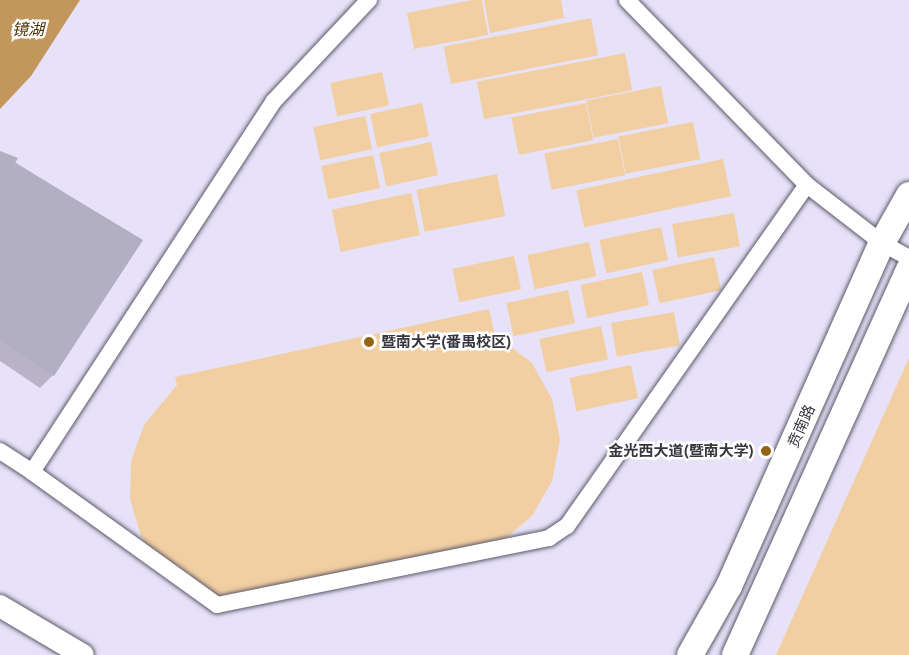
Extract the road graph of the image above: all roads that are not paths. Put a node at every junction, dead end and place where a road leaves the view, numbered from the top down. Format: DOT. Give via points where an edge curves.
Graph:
graph roads {
  1 [pos="369,0"];
  2 [pos="627,0"];
  3 [pos="807,185"];
  4 [pos="909,195"];
  5 [pos="882,243"];
  6 [pos="909,258"];
  7 [pos="909,269"];
  8 [pos="904,295"];
  9 [pos="0,451"];
  10 [pos="33,472"];
  11 [pos="0,606"];
  12 [pos="83,655"];
  13 [pos="690,655"];
  14 [pos="735,655"];
  1 -- 10 [label="street" via="274,100"];
  2 -- 3 [label="street"];
  3 -- 5 [label="street"];
  3 -- 10 [label="street" via="567,526 549,538 218,605"];
  4 -- 5 [label="main road, 贲南路"];
  5 -- 6 [label="street"];
  5 -- 13 [label="main road, 贲南路" via="729,586"];
  7 -- 8 [label="main road"];
  8 -- 14 [label="main road"];
  9 -- 10 [label="street"];
  11 -- 12 [label="main road"];
}
